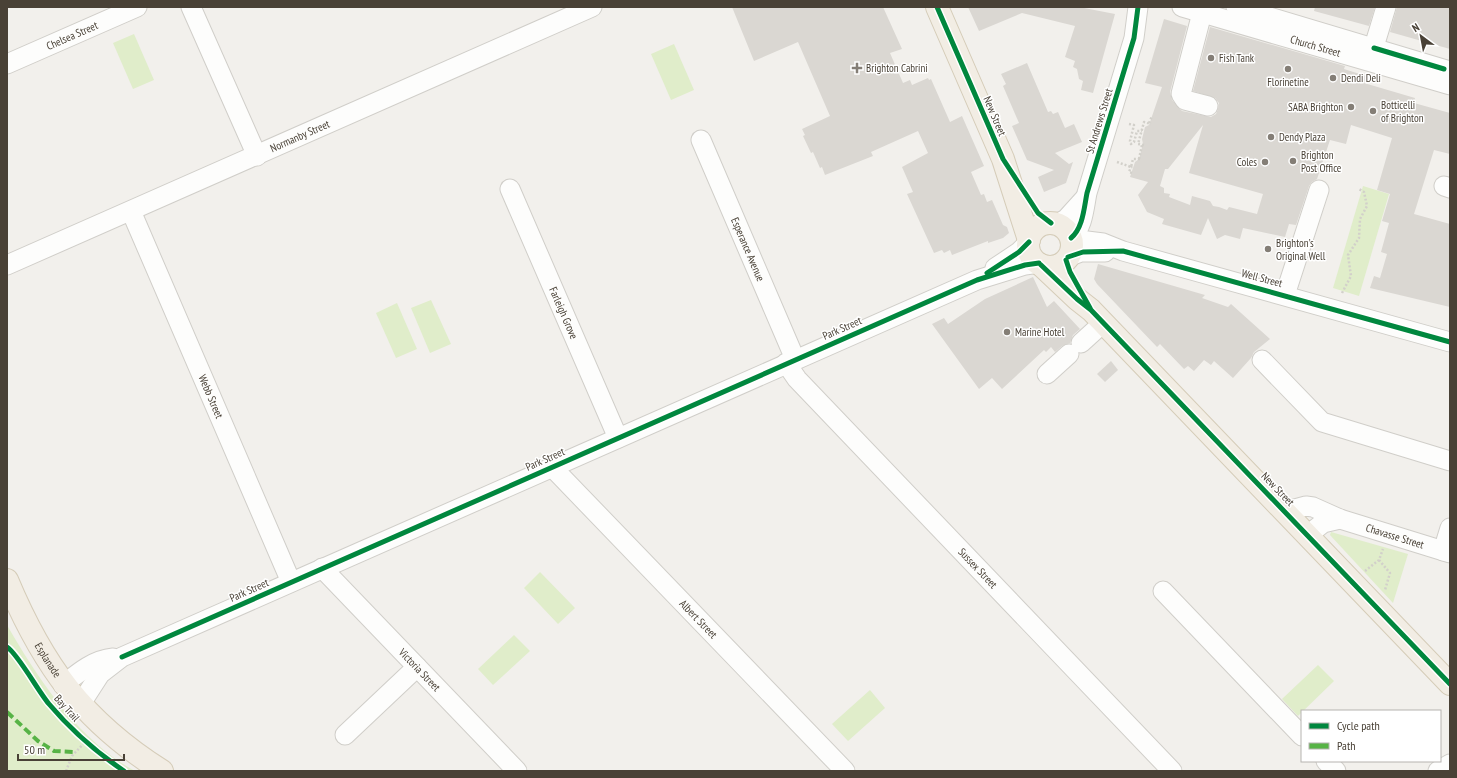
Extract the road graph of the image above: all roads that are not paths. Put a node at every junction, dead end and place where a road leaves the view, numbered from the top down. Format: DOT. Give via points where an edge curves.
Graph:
graph roads {
  1 [pos="137,7"];
  2 [pos="191,7"];
  3 [pos="592,7"];
  4 [pos="937,7"];
  5 [pos="1138,7"];
  6 [pos="1149,7"];
  7 [pos="1182,7"];
  8 [pos="1236,7"];
  9 [pos="1386,7"];
  10 [pos="1257,10"];
  11 [pos="1202,13"];
  12 [pos="1134,38"];
  13 [pos="1372,54"];
  14 [pos="7,64"];
  15 [pos="1450,71"];
  16 [pos="1450,85"];
  17 [pos="1208,106"];
  18 [pos="701,140"];
  19 [pos="257,156"];
  20 [pos="1003,159"];
  21 [pos="510,189"];
  22 [pos="1089,189"];
  23 [pos="1319,190"];
  24 [pos="132,211"];
  25 [pos="1064,240"];
  26 [pos="1029,241"];
  27 [pos="1103,243"];
  28 [pos="1123,251"];
  29 [pos="1040,264"];
  30 [pos="7,265"];
  31 [pos="977,280"];
  32 [pos="1285,295"];
  33 [pos="1097,316"];
  34 [pos="1450,342"];
  35 [pos="1262,360"];
  36 [pos="790,361"];
  37 [pos="1047,374"];
  38 [pos="618,438"];
  39 [pos="1450,461"];
  40 [pos="552,467"];
  41 [pos="1287,514"];
  42 [pos="1340,518"];
  43 [pos="1450,528"];
  44 [pos="1308,535"];
  45 [pos="1446,552"];
  46 [pos="322,568"];
  47 [pos="7,580"];
  48 [pos="291,582"];
  49 [pos="1163,591"];
  50 [pos="122,657"];
  51 [pos="417,667"];
  52 [pos="1450,684"];
  53 [pos="63,685"];
  54 [pos="80,704"];
  55 [pos="345,735"];
  56 [pos="1301,735"];
  57 [pos="1327,762"];
  58 [pos="1450,764"];
  59 [pos="162,771"];
  60 [pos="517,771"];
  61 [pos="845,771"];
  62 [pos="1172,771"];
  63 [pos="1336,771"];
  64 [pos="1438,771"];
  1 -- 14 [label="street, Chelsea Street"];
  2 -- 19 [label="street"];
  3 -- 19 [label="street, Normanby Street"];
  4 -- 20 [label="main road, New Street"];
  5 -- 12 [label="street, St Andrews Street"];
  6 -- 12 [label="street, St Andrews Street"];
  7 -- 11 [label="street, Church Street"];
  8 -- 10 [label="street, Church Street"];
  9 -- 13 [label="street"];
  10 -- 13 [label="street, Church Street"];
  11 -- 13 [label="street, Church Street"];
  11 -- 17 [label="street" via="1181,94 1186,100"];
  12 -- 22 [label="street, St Andrews Street"];
  13 -- 15 [label="street, Church Street"];
  13 -- 16 [label="street, Church Street"];
  18 -- 36 [label="street, Esperance Avenue"];
  19 -- 24 [label="street, Normanby Street"];
  20 -- 25 [label="main road, New Street" via="1034,206"];
  20 -- 26 [label="main road, New Street"];
  21 -- 38 [label="street, Farleigh Grove"];
  22 -- 25 [label="street, St Andrews Street" via="1064,221"];
  22 -- 27 [label="street" via="1090,226 1094,236"];
  23 -- 32 [label="street"];
  24 -- 30 [label="street, Normanby Street"];
  24 -- 48 [label="street, Webb Street"];
  25 -- 26 [label="main road" via="1043,224 1035,229"];
  25 -- 27 [label="street, Well Street"];
  25 -- 28 [label="street, Well Street" via="1083,252"];
  25 -- 29 [label="main road" via="1054,266"];
  25 -- 33 [label="main road, New Street" via="1070,272"];
  26 -- 29 [label="main road" via="1030,254"];
  26 -- 31 [label="street, Park Street" via="1019,252"];
  27 -- 28 [label="street, Well Street"];
  28 -- 32 [label="street, Well Street"];
  29 -- 31 [label="street, Park Street" via="1025,265"];
  29 -- 33 [label="main road, New Street"];
  31 -- 36 [label="street, Park Street"];
  32 -- 34 [label="street, Well Street"];
  33 -- 37 [label="street" via="1075,349"];
  33 -- 41 [label="main road, New Street"];
  35 -- 39 [label="street" via="1322,422"];
  36 -- 38 [label="street, Park Street"];
  36 -- 62 [label="street, Sussex Street" via="797,380"];
  38 -- 40 [label="street, Park Street"];
  40 -- 46 [label="street, Park Street"];
  40 -- 61 [label="street, Albert Street"];
  41 -- 42 [label="street, Chavasse Street" via="1295,508 1306,506"];
  41 -- 44 [label="main road, New Street"];
  42 -- 44 [label="street" via="1323,523"];
  42 -- 45 [label="street, Chavasse Street"];
  43 -- 45 [label="street"];
  44 -- 52 [label="main road, New Street"];
  46 -- 48 [label="street, Park Street"];
  46 -- 51 [label="street, Victoria Street"];
  47 -- 53 [label="main road, Esplanade" via="31,632"];
  48 -- 50 [label="street, Park Street"];
  49 -- 56 [label="street"];
  50 -- 53 [label="street, Park Street" via="103,659 82,670"];
  50 -- 54 [label="street, Park Street" via="100,674"];
  51 -- 55 [label="street"];
  51 -- 60 [label="street, Victoria Street"];
  53 -- 54 [label="main road, Esplanade"];
  54 -- 59 [label="main road, Esplanade" via="104,729"];
  57 -- 63 [label="street"];
  58 -- 64 [label="street"];
}
